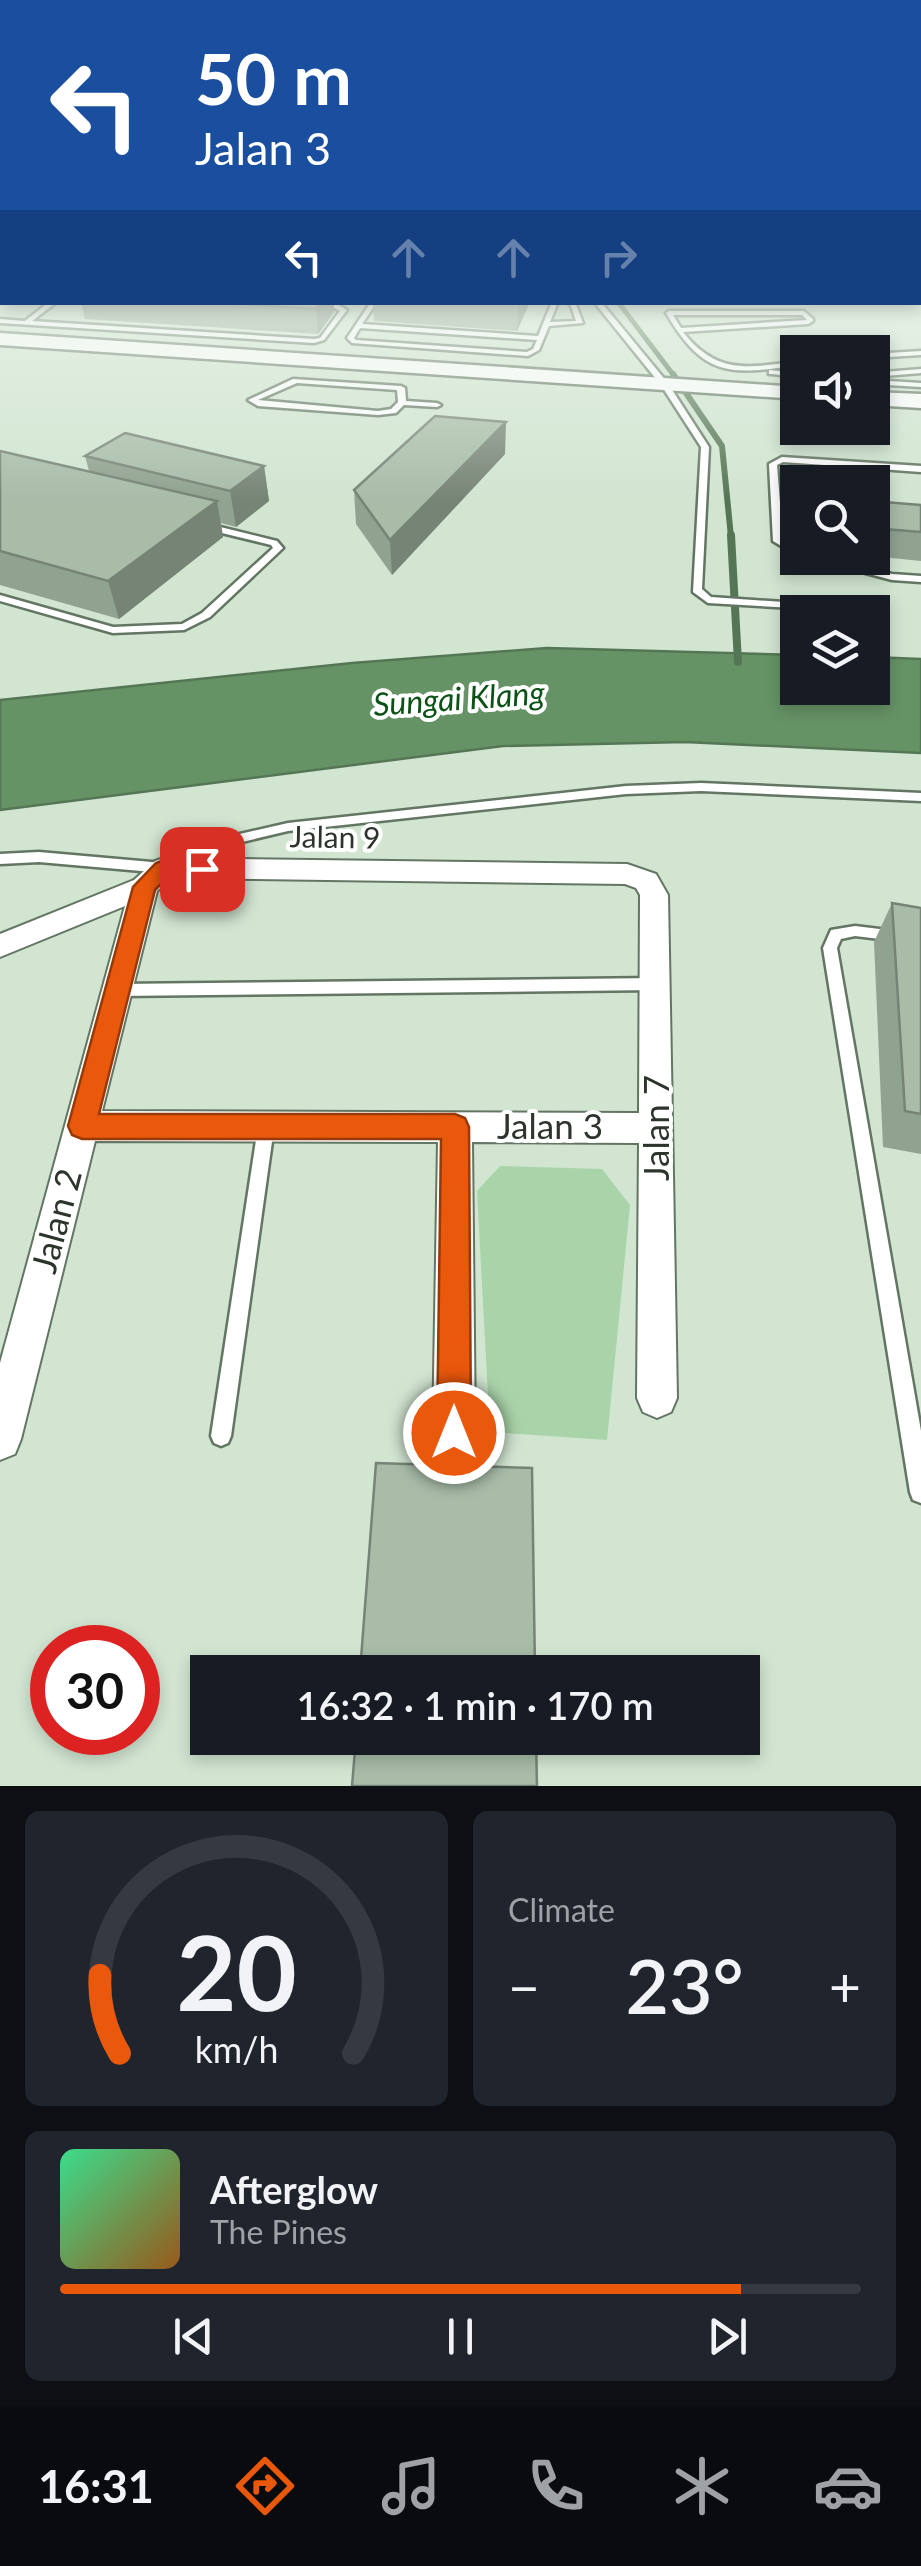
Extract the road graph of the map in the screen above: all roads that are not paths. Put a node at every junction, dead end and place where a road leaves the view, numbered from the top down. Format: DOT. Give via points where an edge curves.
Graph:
graph roads {
  1 [pos="181,333"];
  2 [pos="202,333"];
  3 [pos="326,333"];
  4 [pos="353,333"];
  5 [pos="470,333"];
  6 [pos="543,333"];
  7 [pos="623,333"];
  8 [pos="681,333"];
  9 [pos="541,338"];
  10 [pos="0,339"];
  11 [pos="162,350"];
  12 [pos="921,353"];
  13 [pos="890,355"];
  14 [pos="440,359"];
  15 [pos="780,367"];
  16 [pos="762,371"];
  17 [pos="921,371"];
  18 [pos="780,372"];
  19 [pos="890,375"];
  20 [pos="890,381"];
  21 [pos="664,384"];
  22 [pos="921,385"];
  23 [pos="780,392"];
  24 [pos="890,399"];
  25 [pos="921,402"];
  26 [pos="402,403"];
  27 [pos="437,405"];
  28 [pos="865,465"];
  29 [pos="890,467"];
  30 [pos="921,469"];
  31 [pos="183,520"];
  32 [pos="780,543"];
  33 [pos="884,575"];
  34 [pos="921,579"];
  35 [pos="0,598"];
  36 [pos="780,604"];
  37 [pos="921,797"];
  38 [pos="0,860"];
  39 [pos="627,874"];
  40 [pos="154,878"];
  41 [pos="921,940"];
  42 [pos="0,946"];
  43 [pos="656,984"];
  44 [pos="117,990"];
  45 [pos="82,1126"];
  46 [pos="266,1127"];
  47 [pos="455,1127"];
  48 [pos="657,1128"];
  49 [pos="658,1398"];
  50 [pos="454,1433"];
  51 [pos="222,1436"];
  52 [pos="0,1440"];
  53 [pos="921,1492"];
  1 -- 11 [label="lane"];
  2 -- 3 [label="lane" via="314,341"];
  4 -- 14 [label="lane" via="354,342"];
  5 -- 9 [label="lane"];
  6 -- 9 [label="lane"];
  7 -- 21 [label="lane"];
  8 -- 16 [label="lane" via="715,367"];
  9 -- 14 [label="lane" via="528,354"];
  10 -- 11 [label="main road"];
  11 -- 14 [label="main road"];
  12 -- 13 [label="lane"];
  14 -- 21 [label="main road"];
  15 -- 16 [label="lane"];
  16 -- 18 [label="lane"];
  17 -- 19 [label="lane"];
  20 -- 22 [label="lane"];
  21 -- 23 [label="main road"];
  21 -- 36 [label="lane" via="704,447 696,590 708,600"];
  24 -- 25 [label="main road"];
  26 -- 26 [label="lane" via="378,413 252,400 296,381 400,388"];
  26 -- 27 [label="lane"];
  28 -- 32 [label="lane" via="782,459 773,464"];
  29 -- 30 [label="lane"];
  31 -- 35 [label="lane" via="278,548 184,628 113,630"];
  33 -- 34 [label="lane"];
  37 -- 40 [label="lane" via="626,790 288,827 218,844"];
  38 -- 40 [label="lane" via="39,857"];
  39 -- 40 [label="street, Jalan 9"];
  39 -- 43 [label="street, Jalan 7" via="646,881 654,895"];
  40 -- 42 [label="street, Jalan 9"];
  40 -- 44 [label="street, Jalan 2"];
  41 -- 53 [label="lane" via="854,931 836,934 830,948"];
  43 -- 44 [label="lane"];
  43 -- 48 [label="street, Jalan 7"];
  44 -- 45 [label="street, Jalan 2"];
  45 -- 46 [label="street, Jalan 3"];
  45 -- 52 [label="street, Jalan 2"];
  46 -- 47 [label="street, Jalan 3"];
  46 -- 51 [label="lane"];
  47 -- 48 [label="street, Jalan 3"];
  47 -- 50 [label="street"];
  48 -- 49 [label="street, Jalan 7"];
}
